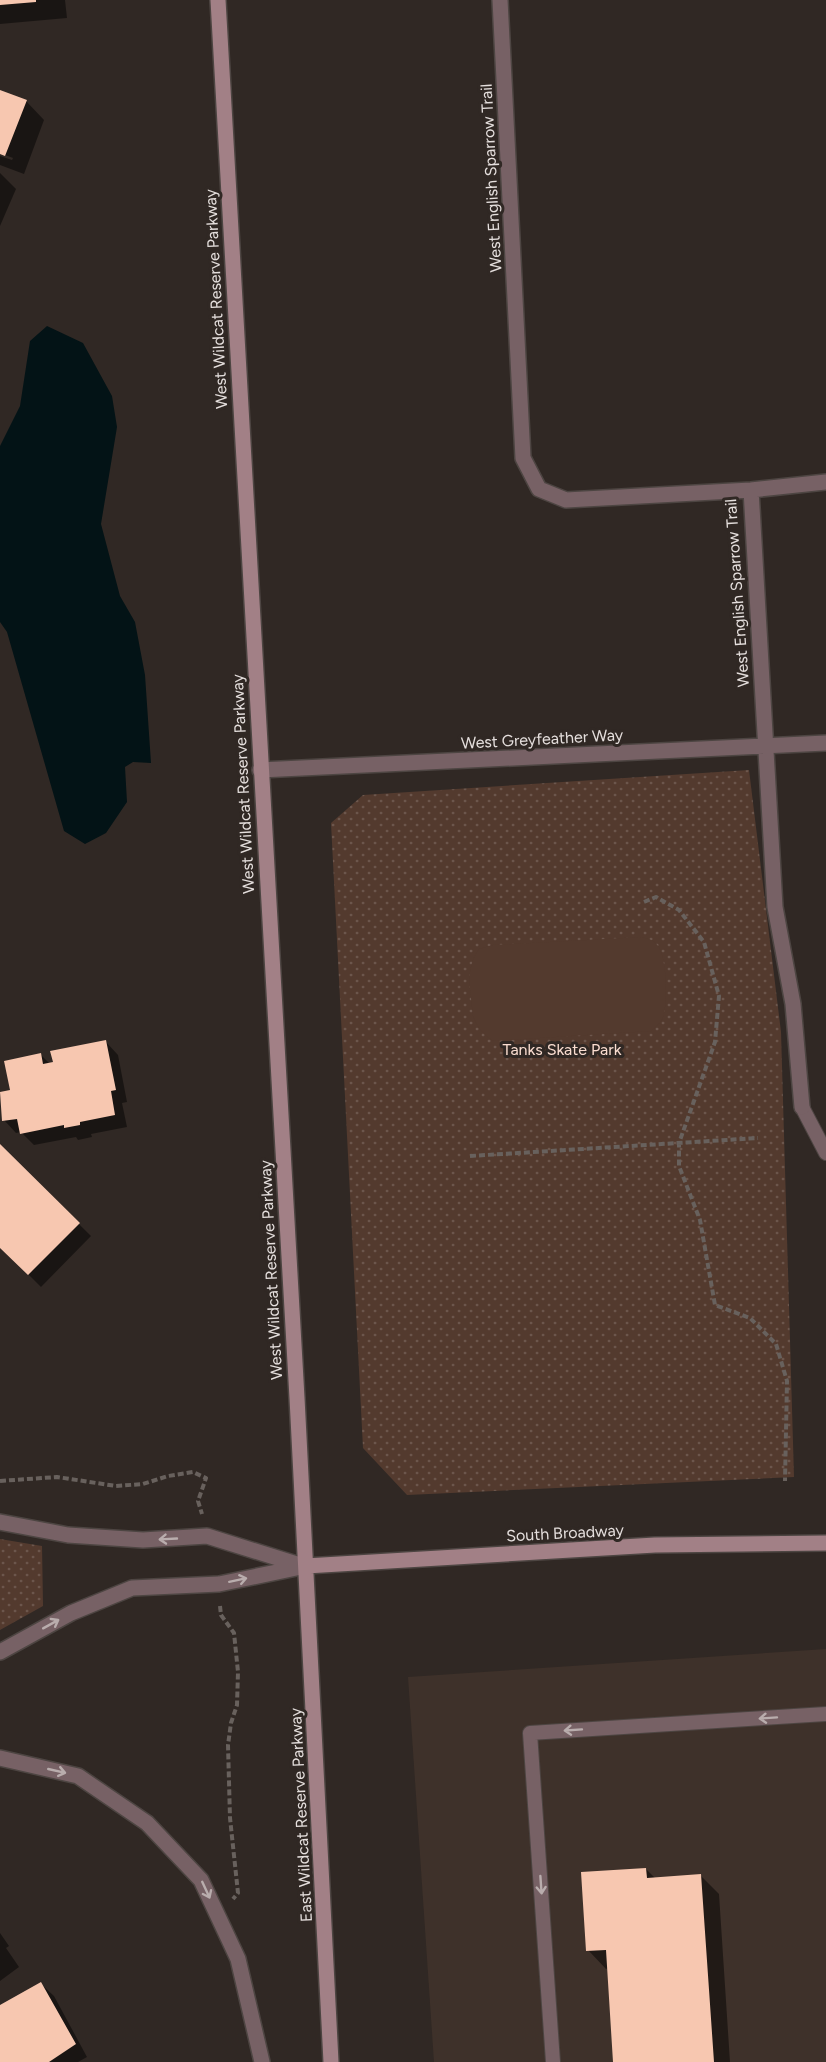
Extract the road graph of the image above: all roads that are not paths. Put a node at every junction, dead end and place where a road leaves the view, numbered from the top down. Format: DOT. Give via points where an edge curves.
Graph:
graph roads {
  1 [pos="218,0"];
  2 [pos="500,0"];
  3 [pos="826,482"];
  4 [pos="751,490"];
  5 [pos="826,743"];
  6 [pos="766,747"];
  7 [pos="260,770"];
  8 [pos="802,1107"];
  9 [pos="826,1153"];
  10 [pos="0,1522"];
  11 [pos="826,1543"];
  12 [pos="306,1566"];
  13 [pos="0,1653"];
  14 [pos="826,1714"];
  15 [pos="0,1758"];
  16 [pos="262,2062"];
  17 [pos="331,2062"];
  18 [pos="553,2062"];
  1 -- 7 [label="main road, West Wildcat Reserve Parkway"];
  2 -- 4 [label="street, West English Sparrow Trail" via="523,458 539,489 566,500"];
  3 -- 4 [label="street"];
  4 -- 6 [label="street, West English Sparrow Trail"];
  5 -- 6 [label="street, West Greyfeather Way"];
  6 -- 7 [label="street, West Greyfeather Way"];
  6 -- 8 [label="street, West English Sparrow Trail" via="775,907 793,1004"];
  7 -- 12 [label="main road, West Wildcat Reserve Parkway"];
  8 -- 9 [label="lane"];
  12 -- 10 [label="street, one-way" via="207,1536 143,1540 68,1535"];
  11 -- 12 [label="main road, South Broadway" via="655,1545"];
  13 -- 12 [label="street, one-way" via="70,1613 132,1588 219,1584"];
  12 -- 17 [label="main road, East Wildcat Reserve Parkway"];
  14 -- 18 [label="lane, one-way" via="530,1733"];
  15 -- 16 [label="street, one-way" via="78,1776 147,1823 201,1880 238,1959"];
}
